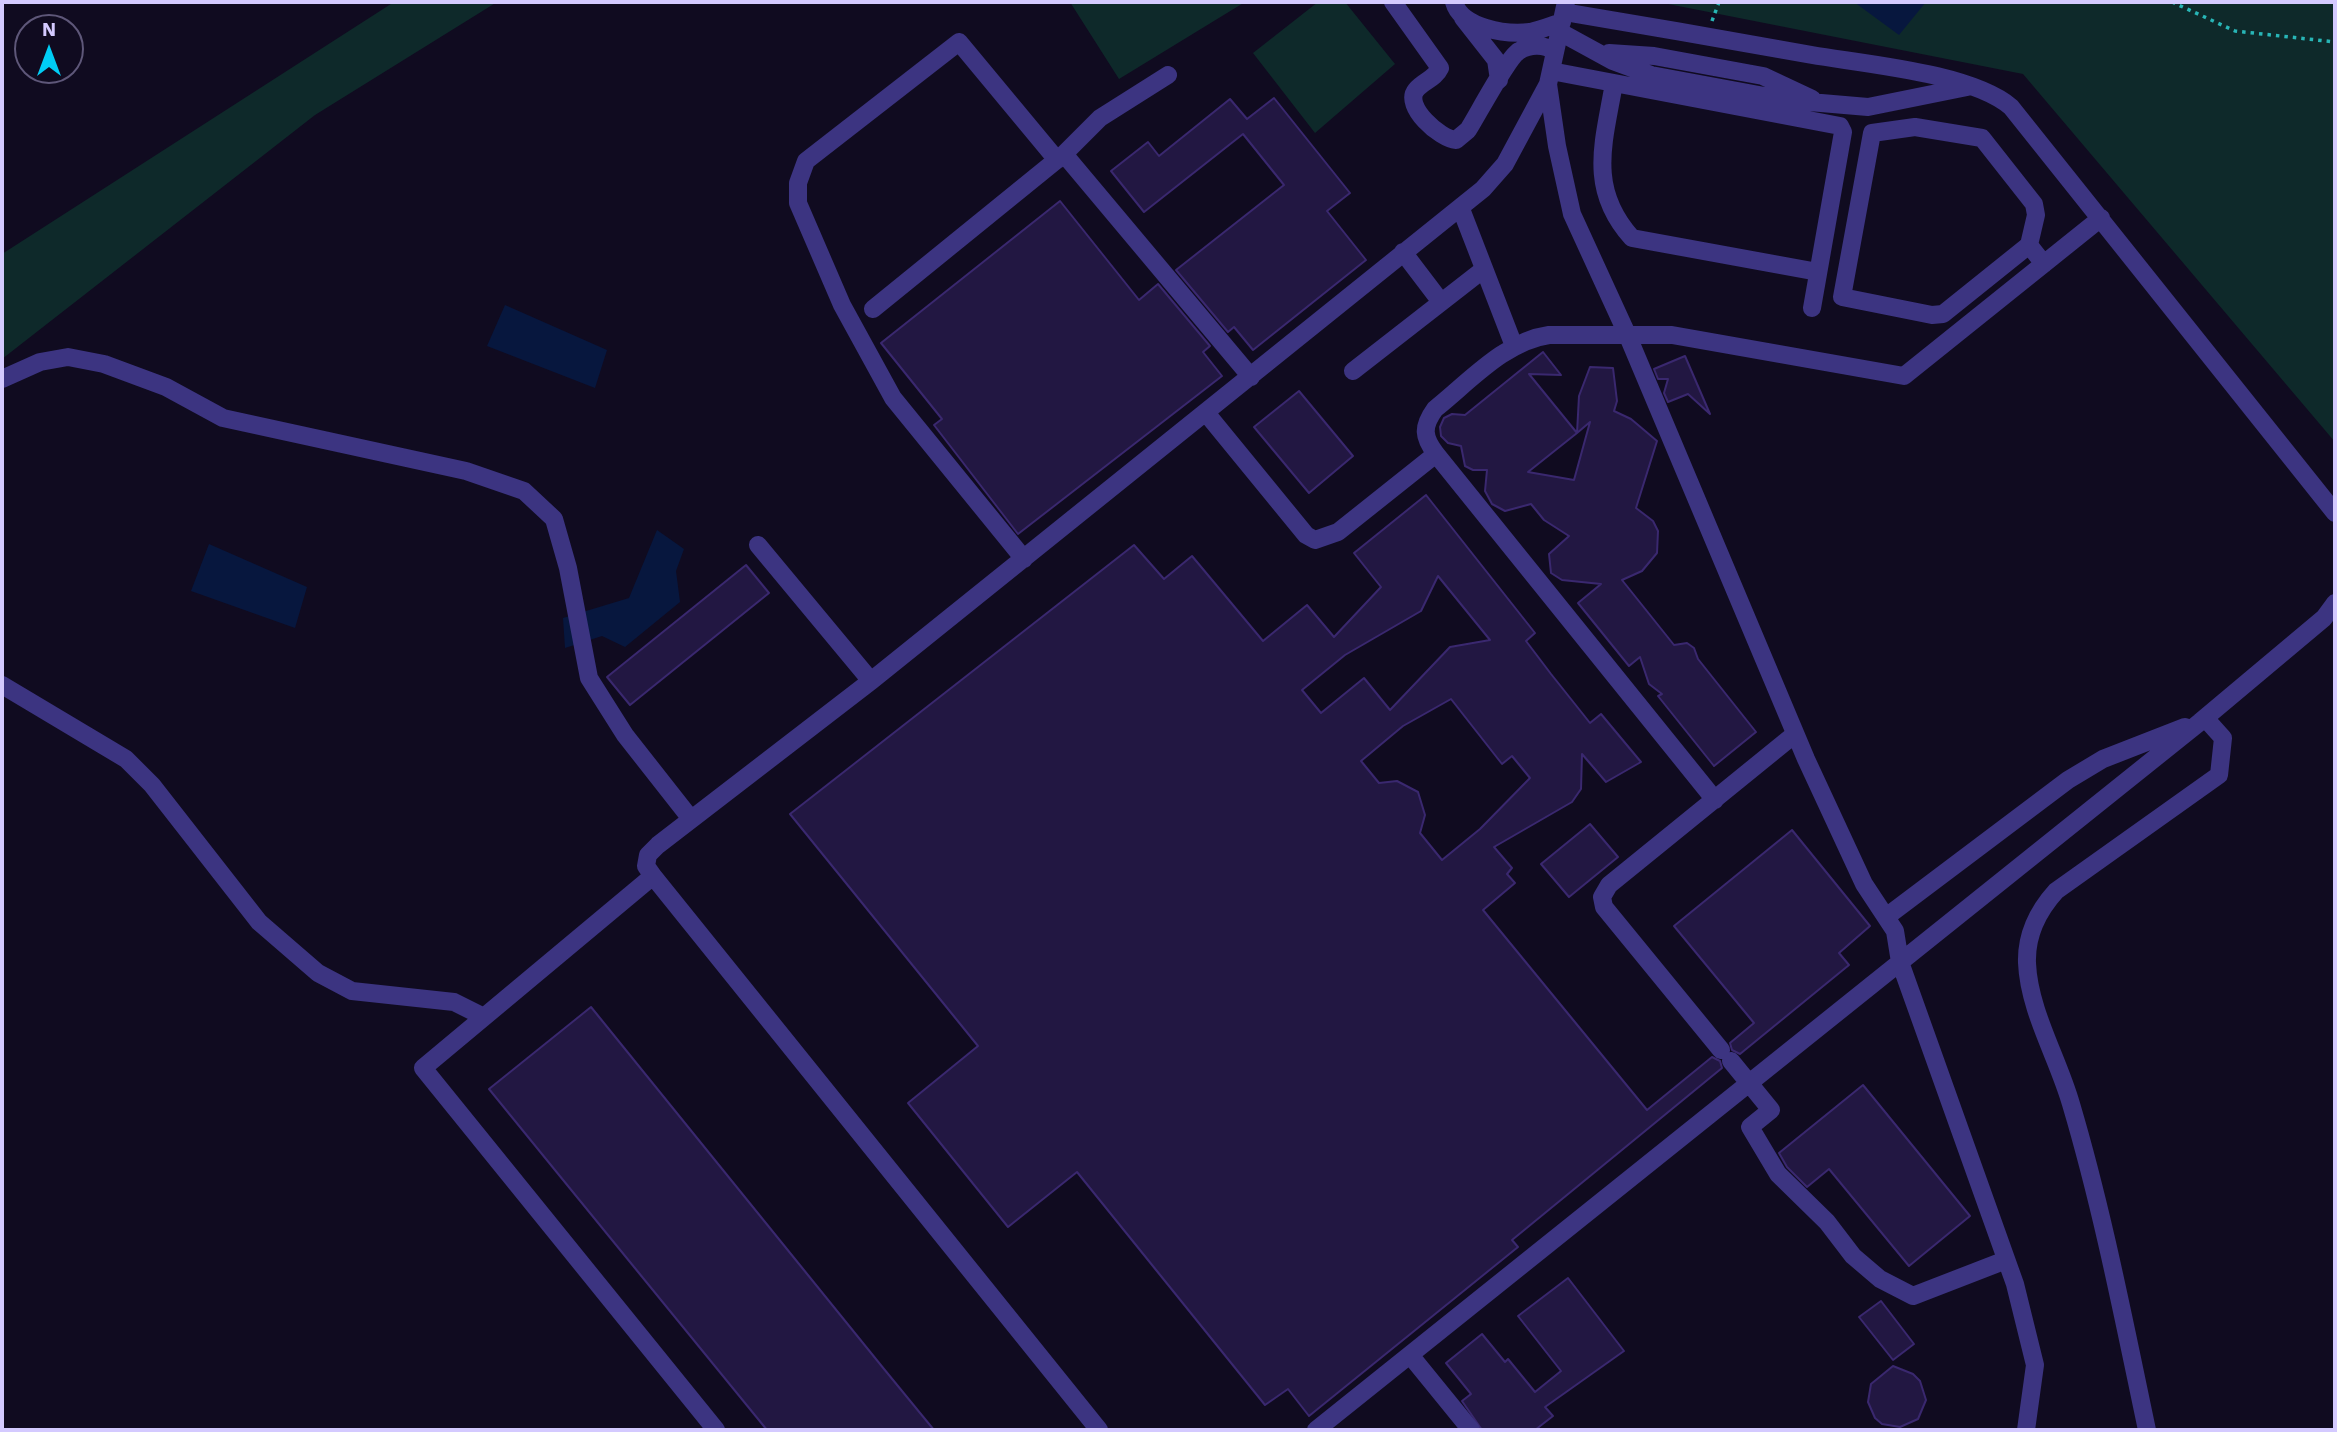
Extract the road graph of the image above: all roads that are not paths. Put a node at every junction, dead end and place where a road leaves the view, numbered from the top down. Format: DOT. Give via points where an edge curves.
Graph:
graph roads {
  1 [pos="1393,2"];
  2 [pos="1454,2"];
  3 [pos="1563,17"];
  4 [pos="1462,18"];
  5 [pos="1555,52"];
  6 [pos="1168,75"];
  7 [pos="1549,77"];
  8 [pos="1499,80"];
  9 [pos="1614,83"];
  10 [pos="1974,86"];
  11 [pos="1061,157"];
  12 [pos="1461,209"];
  13 [pos="2101,218"];
  14 [pos="2029,245"];
  15 [pos="1403,252"];
  16 [pos="2043,264"];
  17 [pos="1484,269"];
  18 [pos="1817,278"];
  19 [pos="1844,289"];
  20 [pos="1441,302"];
  21 [pos="1812,308"];
  22 [pos="873,309"];
  23 [pos="1628,334"];
  24 [pos="1514,346"];
  25 [pos="1353,371"];
  26 [pos="1251,377"];
  27 [pos="2,379"];
  28 [pos="1207,414"];
  29 [pos="1436,454"];
  30 [pos="2335,513"];
  31 [pos="758,545"];
  32 [pos="1024,559"];
  33 [pos="2335,603"];
  34 [pos="871,681"];
  35 [pos="2,685"];
  36 [pos="2203,720"];
  37 [pos="1796,734"];
  38 [pos="1715,800"];
  39 [pos="691,819"];
  40 [pos="653,876"];
  41 [pos="1886,917"];
  42 [pos="1900,962"];
  43 [pos="484,1017"];
  44 [pos="1750,1083"];
  45 [pos="2006,1260"];
  46 [pos="1410,1355"];
  47 [pos="716,1430"];
  48 [pos="1099,1430"];
  49 [pos="1316,1430"];
  50 [pos="1471,1430"];
  51 [pos="2026,1430"];
  52 [pos="2147,1430"];
  1 -- 8 [label="lane" via="1440,68 1413,98 1435,133 1456,140 1468,130"];
  2 -- 4 [label="lane"];
  3 -- 4 [label="lane" via="1531,32 1472,24"];
  3 -- 5 [label="lane"];
  3 -- 10 [label="lane" via="1898,69"];
  3 -- 10 [label="lane" via="1597,52 1651,75 1846,108"];
  4 -- 8 [label="lane" via="1496,60"];
  5 -- 7 [label="lane"];
  5 -- 8 [label="lane" via="1533,46 1517,51"];
  6 -- 11 [label="lane" via="1100,118"];
  7 -- 9 [label="lane"];
  7 -- 12 [label="lane" via="1505,164"];
  7 -- 23 [label="lane" via="1557,146 1572,214"];
  9 -- 18 [label="lane" via="1600,167 1610,202 1632,238"];
  9 -- 18 [label="lane" via="1840,126 1843,132"];
  10 -- 13 [label="lane" via="2011,107"];
  11 -- 22 [label="lane"];
  11 -- 26 [label="lane"];
  11 -- 32 [label="lane" via="959,41 806,161 798,183 798,202 811,239 893,398"];
  12 -- 15 [label="lane"];
  12 -- 17 [label="lane"];
  13 -- 16 [label="lane"];
  13 -- 30 [label="lane"];
  14 -- 16 [label="lane"];
  14 -- 19 [label="lane" via="1943,314 1842,297"];
  14 -- 19 [label="lane" via="2034,204 1982,138 1915,127 1872,133"];
  15 -- 20 [label="lane"];
  15 -- 26 [label="lane"];
  16 -- 23 [label="lane" via="1905,376 1672,335"];
  17 -- 20 [label="lane"];
  17 -- 24 [label="lane"];
  18 -- 19 [label="lane"];
  18 -- 21 [label="lane"];
  20 -- 25 [label="lane"];
  23 -- 24 [label="lane" via="1549,335"];
  23 -- 37 [label="lane"];
  24 -- 29 [label="lane" via="1435,409 1424,430"];
  26 -- 28 [label="lane"];
  27 -- 39 [label="lane" via="40,362 68,357 103,364 166,387 223,418 467,471 524,491 554,519 589,678 625,735"];
  28 -- 29 [label="lane" via="1306,535 1315,540 1338,532"];
  28 -- 32 [label="lane"];
  29 -- 38 [label="lane"];
  31 -- 34 [label="lane"];
  32 -- 34 [label="lane"];
  33 -- 36 [label="lane"];
  34 -- 39 [label="lane"];
  35 -- 43 [label="lane" via="126,759 152,785 258,922 318,973 352,991 454,1002"];
  36 -- 41 [label="lane" via="2104,759 2068,779"];
  36 -- 42 [label="lane"];
  36 -- 52 [label="lane" via="2223,738 2219,775 2056,891 2028,940 2030,987 2070,1101 2105,1227"];
  37 -- 38 [label="lane"];
  37 -- 41 [label="lane" via="1864,884"];
  38 -- 44 [label="lane" via="1609,884 1602,897 1604,907"];
  39 -- 40 [label="lane" via="648,855 646,866"];
  40 -- 43 [label="lane"];
  40 -- 48 [label="lane"];
  41 -- 42 [label="lane" via="1895,931"];
  42 -- 44 [label="lane"];
  42 -- 45 [label="lane"];
  43 -- 47 [label="lane" via="423,1068"];
  44 -- 45 [label="lane" via="1771,1110 1750,1127 1777,1174 1880,1279 1913,1296"];
  44 -- 46 [label="lane"];
  45 -- 51 [label="lane" via="2035,1365"];
  46 -- 49 [label="lane"];
  46 -- 50 [label="lane"];
}
